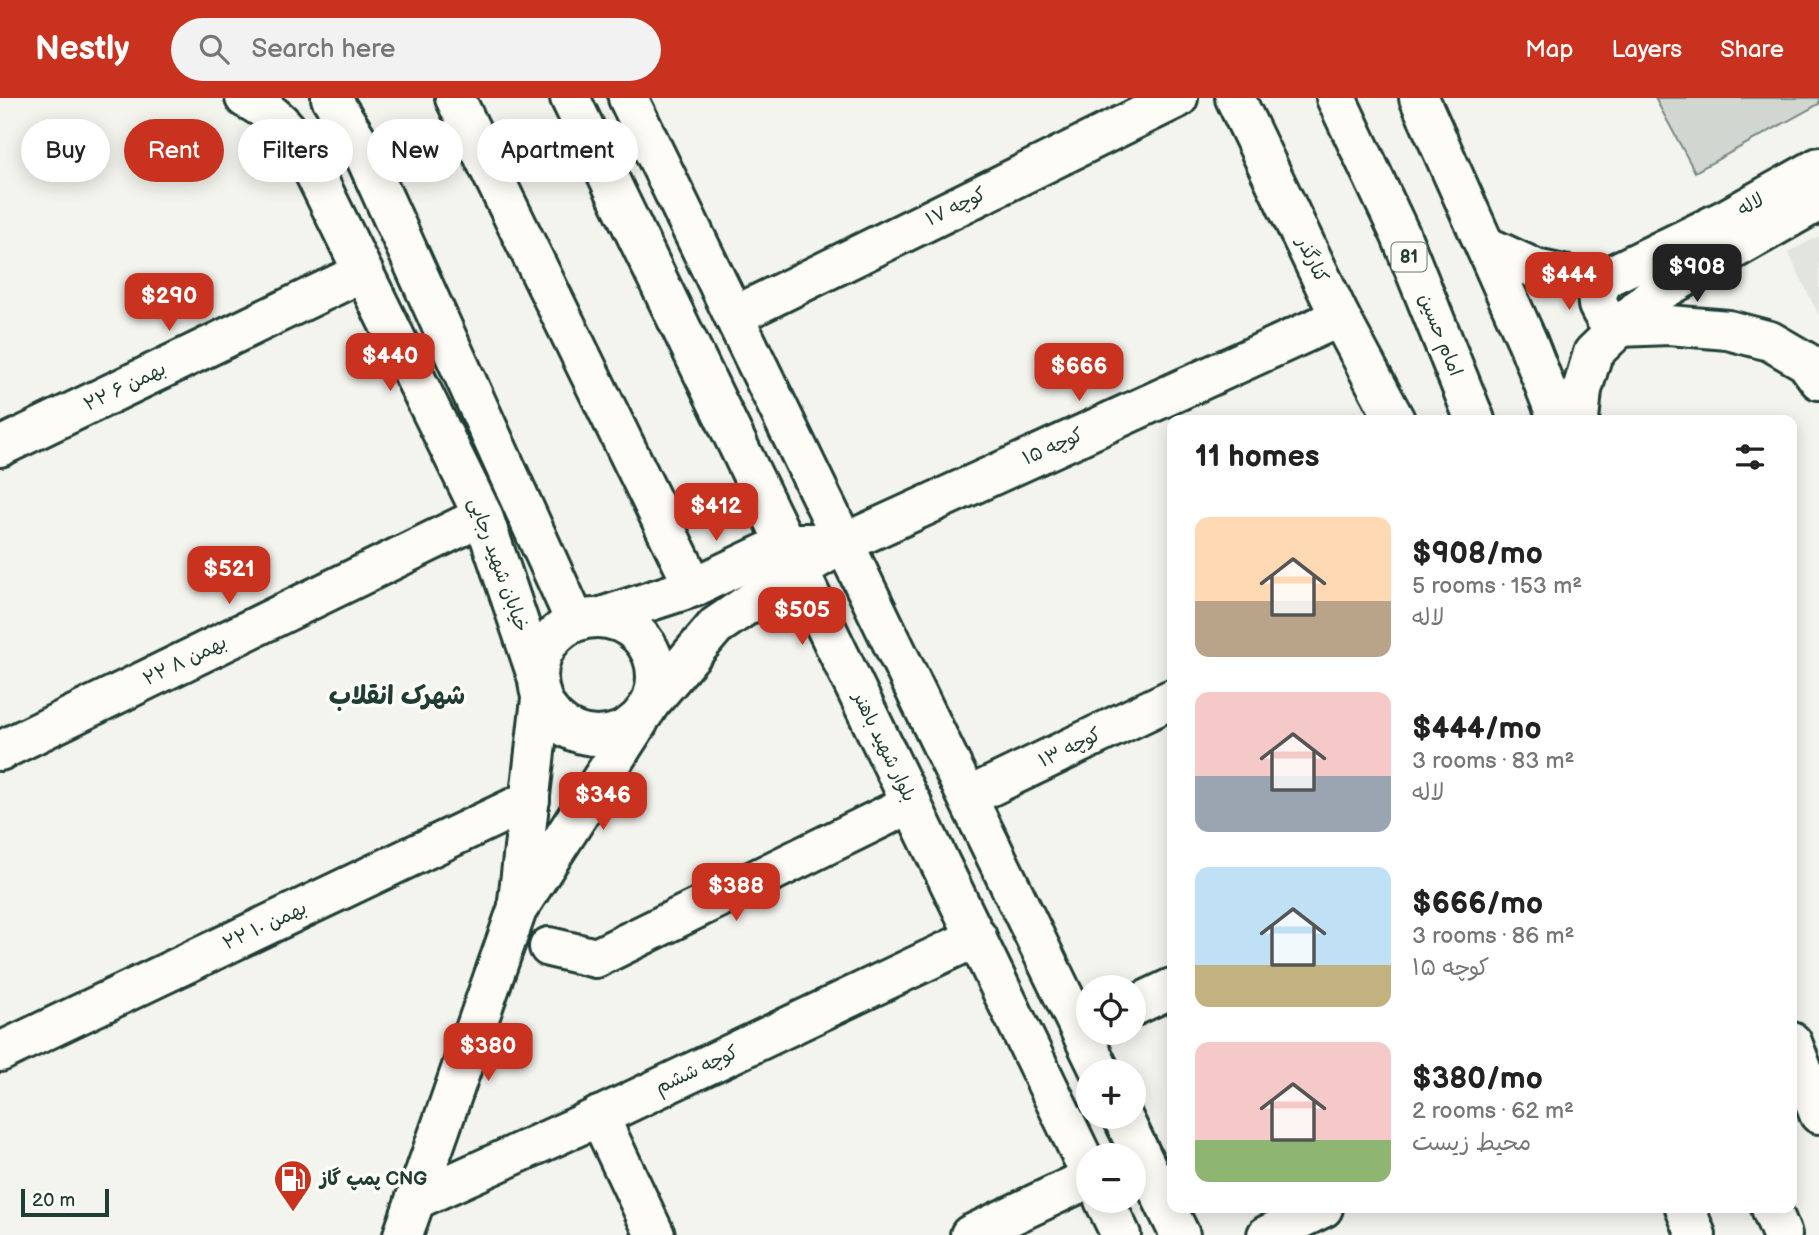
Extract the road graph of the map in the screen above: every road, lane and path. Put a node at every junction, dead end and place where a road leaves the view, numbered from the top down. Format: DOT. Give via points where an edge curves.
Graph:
graph roads {
  1 [pos="245,98"];
  2 [pos="331,98"];
  3 [pos="455,98"];
  4 [pos="570,98"];
  5 [pos="628,98"];
  6 [pos="1178,98"];
  7 [pos="1235,98"];
  8 [pos="1336,98"];
  9 [pos="1419,98"];
  10 [pos="1819,167"];
  11 [pos="1819,201"];
  12 [pos="1486,246"];
  13 [pos="363,272"];
  14 [pos="1605,278"];
  15 [pos="734,316"];
  16 [pos="1340,317"];
  17 [pos="1619,327"];
  18 [pos="1819,380"];
  19 [pos="1392,415"];
  20 [pos="1473,415"];
  21 [pos="1556,415"];
  22 [pos="1580,415"];
  23 [pos="0,447"];
  24 [pos="483,516"];
  25 [pos="844,543"];
  26 [pos="792,556"];
  27 [pos="694,587"];
  28 [pos="587,620"];
  29 [pos="539,688"];
  30 [pos="1167,701"];
  31 [pos="646,711"];
  32 [pos="0,751"];
  33 [pos="968,797"];
  34 [pos="530,800"];
  35 [pos="912,803"];
  36 [pos="517,910"];
  37 [pos="976,937"];
  38 [pos="549,947"];
  39 [pos="1167,991"];
  40 [pos="1146,1001"];
  41 [pos="1076,1012"];
  42 [pos="0,1052"];
  43 [pos="1797,1055"];
  44 [pos="1819,1114"];
  45 [pos="598,1116"];
  46 [pos="1128,1129"];
  47 [pos="1076,1144"];
  48 [pos="1076,1185"];
  49 [pos="1167,1208"];
  50 [pos="1110,1213"];
  51 [pos="1169,1213"];
  52 [pos="1313,1213"];
  53 [pos="1687,1213"];
  54 [pos="1774,1213"];
  55 [pos="409,1218"];
  56 [pos="656,1235"];
  57 [pos="970,1235"];
  58 [pos="1121,1235"];
  59 [pos="1180,1235"];
  60 [pos="1267,1235"];
  61 [pos="1696,1235"];
  62 [pos="1782,1235"];
  1 -- 13 [label="street, خیابان شهید رجایی" via="270,111 293,135"];
  2 -- 28 [label="street" via="358,141"];
  3 -- 27 [label="street"];
  4 -- 26 [label="street, بلوار شهید باهنر"];
  5 -- 15 [label="street"];
  6 -- 15 [label="street, کوچه ۱۷"];
  7 -- 16 [label="street, کنارگذر"];
  8 -- 20 [label="street, امام حسین / 81" via="1401,236"];
  9 -- 12 [label="street"];
  10 -- 14 [label="street, لاله"];
  11 -- 17 [label="street, لاله" via="1652,296"];
  12 -- 14 [label="street, لاله" via="1536,269"];
  12 -- 21 [label="street"];
  13 -- 23 [label="street, ۲۲ بهمن ۶"];
  13 -- 24 [label="street, خیابان شهید رجایی"];
  14 -- 17 [label="street" via="1597,292 1598,305 1605,318"];
  15 -- 25 [label="street"];
  16 -- 19 [label="street, کنارگذر"];
  16 -- 25 [label="street, کوچه ۱۵"];
  17 -- 18 [label="street" via="1728,330 1770,341 1806,362"];
  17 -- 22 [label="street, لاله" via="1593,353"];
  24 -- 29 [label="street, خیابان شهید رجایی"];
  24 -- 32 [label="street, ۲۲ بهمن ۸"];
  25 -- 26 [label="street"];
  25 -- 33 [label="street"];
  26 -- 27 [label="street"];
  26 -- 31 [label="street" via="716,626"];
  26 -- 35 [label="street, بلوار شهید باهنر"];
  27 -- 28 [label="street"];
  28 -- 29 [label="street" via="555,634 542,653"];
  28 -- 31 [label="street" via="621,622 641,636 653,656 657,679"];
  29 -- 31 [label="street" via="554,719 573,732 596,737 619,733"];
  29 -- 34 [label="street"];
  30 -- 33 [label="street, کوچه ۱۳"];
  31 -- 36 [label="street"];
  33 -- 41 [label="street"];
  34 -- 36 [label="street"];
  34 -- 42 [label="street, ۲۲ بهمن ۱۰"];
  35 -- 37 [label="street, بلوار شهید باهنر"];
  35 -- 38 [label="street" via="596,958"];
  36 -- 55 [label="street"];
  37 -- 45 [label="street, کوچه ششم"];
  37 -- 47 [label="street, بلوار شهید باهنر"];
  39 -- 40 [label="street"];
  43 -- 44 [label="street"];
  45 -- 55 [label="street, کوچه ششم"];
  45 -- 56 [label="street"];
  46 -- 49 [label="street"];
  48 -- 57 [label="street"];
  50 -- 58 [label="street"];
  51 -- 59 [label="street"];
  52 -- 60 [label="street"];
  53 -- 61 [label="street"];
  54 -- 62 [label="street"];
}
